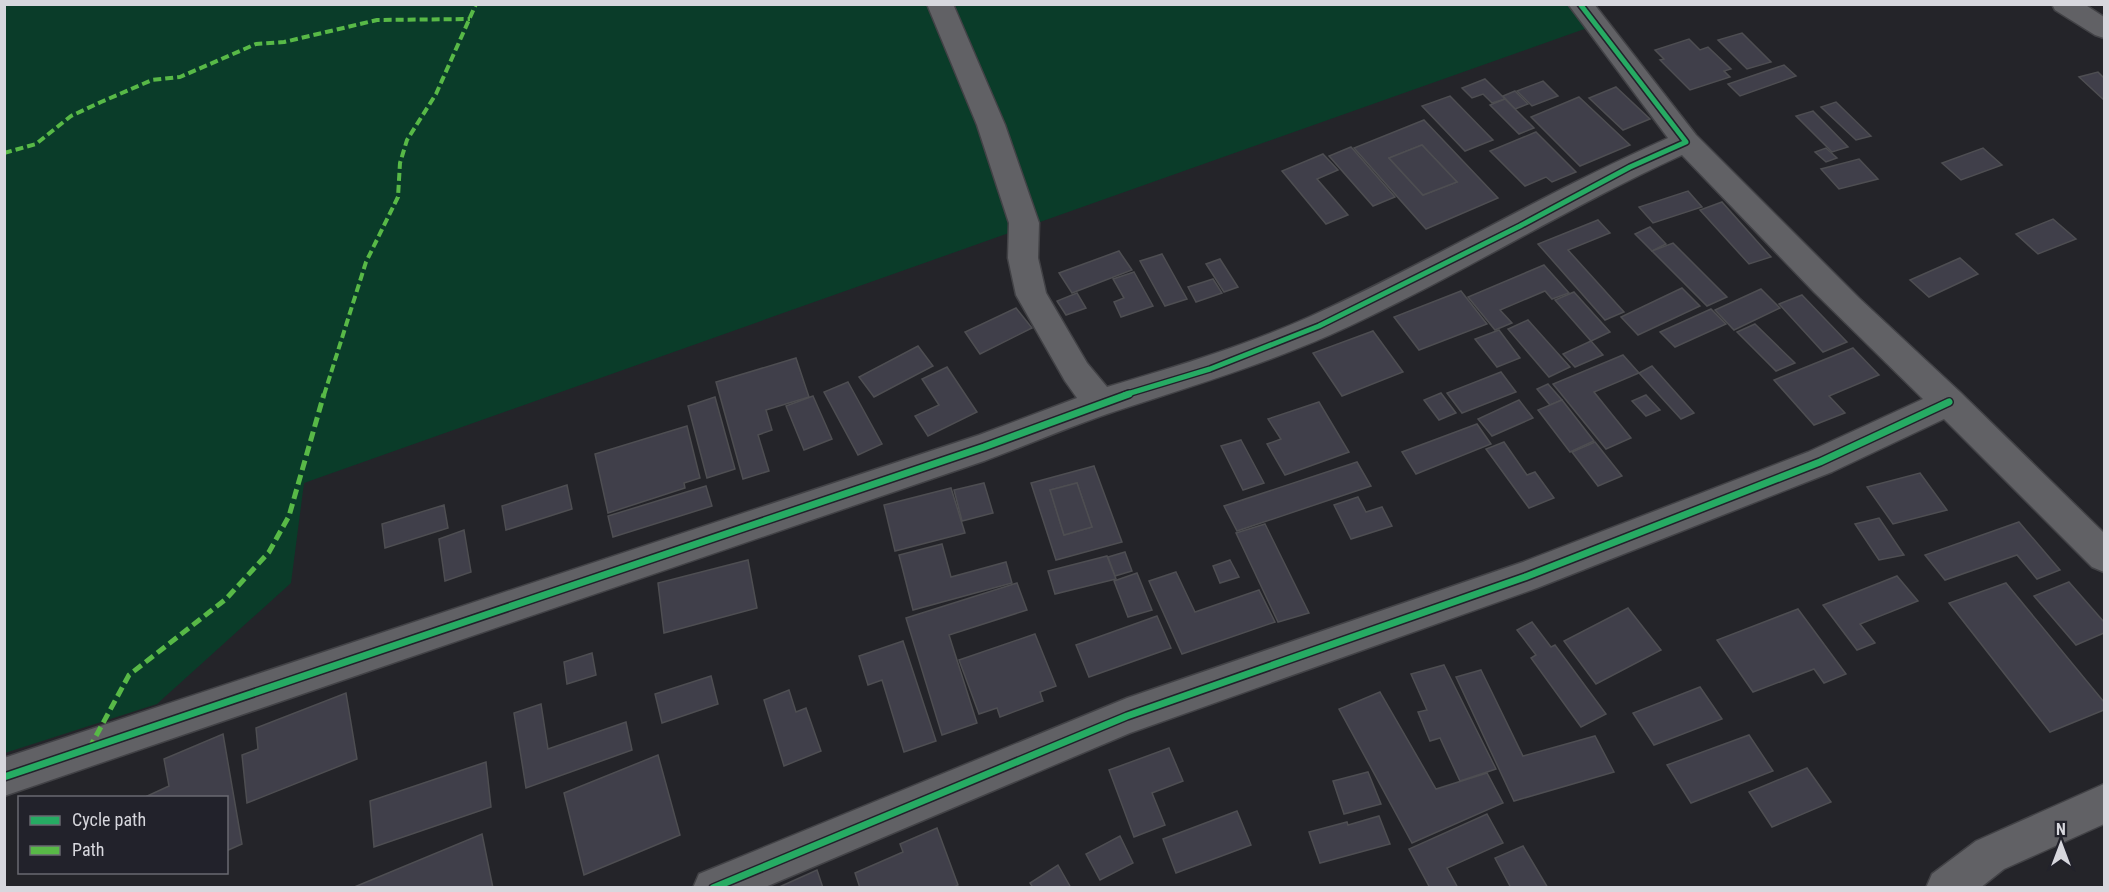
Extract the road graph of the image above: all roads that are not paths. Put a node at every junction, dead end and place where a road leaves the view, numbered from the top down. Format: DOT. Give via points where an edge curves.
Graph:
graph roads {
  1 [pos="940,4"];
  2 [pos="1580,4"];
  3 [pos="2064,4"];
  4 [pos="2104,29"];
  5 [pos="1686,142"];
  6 [pos="1949,402"];
  7 [pos="1100,403"];
  8 [pos="2104,556"];
  9 [pos="4,777"];
  10 [pos="2104,804"];
  11 [pos="713,888"];
  12 [pos="1947,888"];
  1 -- 7 [label="street" via="991,125 1024,223 1023,258 1031,295 1076,372"];
  2 -- 5 [label="street"];
  3 -- 4 [label="street"];
  5 -- 6 [label="street" via="1817,276"];
  5 -- 7 [label="street" via="1319,326 1210,369"];
  6 -- 8 [label="street"];
  6 -- 11 [label="street" via="1820,462 1525,577 1127,716"];
  7 -- 9 [label="street" via="984,447"];
  10 -- 12 [label="street" via="1990,855"];
}
